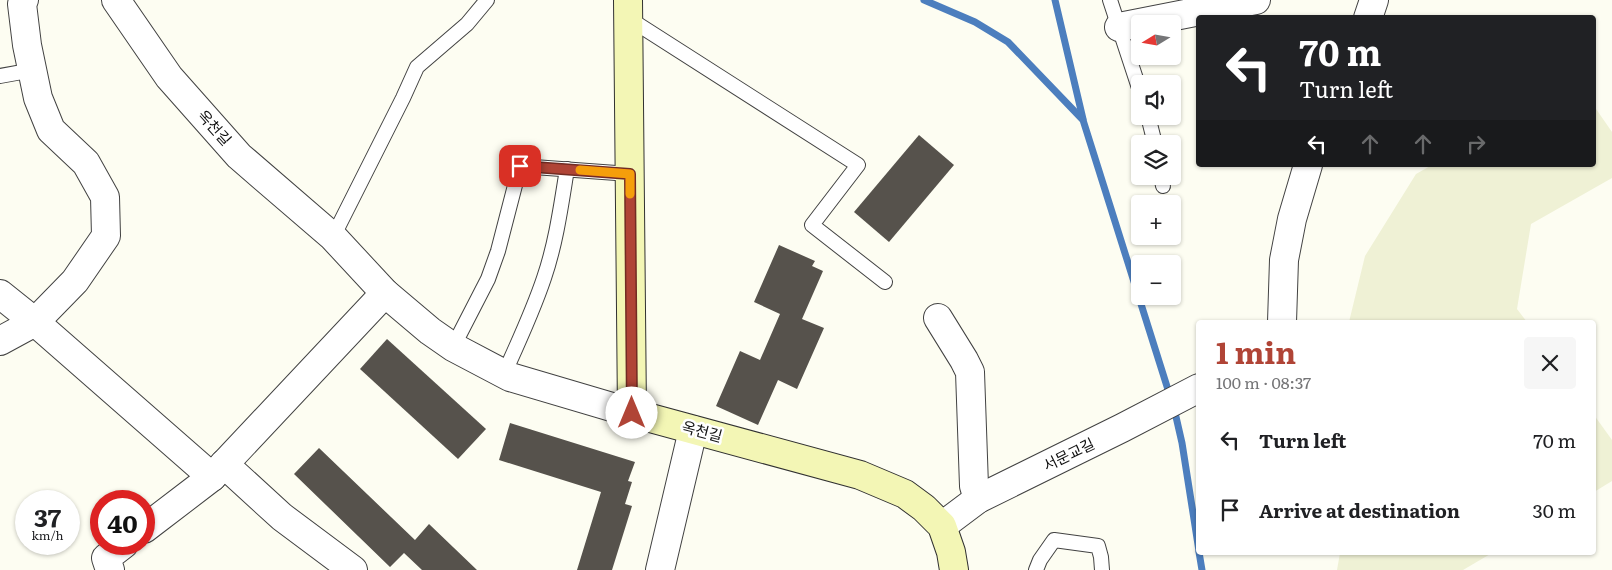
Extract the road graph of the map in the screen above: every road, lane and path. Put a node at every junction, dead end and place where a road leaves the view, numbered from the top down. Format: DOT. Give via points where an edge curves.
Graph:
graph roads {
  1 [pos="24,0"];
  2 [pos="116,0"];
  3 [pos="487,0"];
  4 [pos="1110,0"];
  5 [pos="1254,0"];
  6 [pos="1374,0"];
  7 [pos="628,9"];
  8 [pos="1369,15"];
  9 [pos="1119,27"];
  10 [pos="33,70"];
  11 [pos="1135,75"];
  12 [pos="0,76"];
  13 [pos="1307,167"];
  14 [pos="567,169"];
  15 [pos="630,174"];
  16 [pos="333,236"];
  17 [pos="885,282"];
  18 [pos="385,293"];
  19 [pos="0,294"];
  20 [pos="938,318"];
  21 [pos="1282,320"];
  22 [pos="35,322"];
  23 [pos="0,341"];
  24 [pos="453,347"];
  25 [pos="504,374"];
  26 [pos="1196,390"];
  27 [pos="632,413"];
  28 [pos="693,430"];
  29 [pos="218,470"];
  30 [pos="978,499"];
  31 [pos="155,520"];
  32 [pos="942,526"];
  33 [pos="110,555"];
  34 [pos="110,570"];
  35 [pos="354,570"];
  36 [pos="660,570"];
  37 [pos="954,570"];
  38 [pos="1036,570"];
  39 [pos="1102,570"];
  1 -- 10 [label="street" via="27,45"];
  2 -- 16 [label="street, 옥천길" via="169,77 239,156"];
  3 -- 16 [label="lane" via="468,24 417,67"];
  4 -- 9 [label="lane"];
  5 -- 9 [label="street"];
  6 -- 8 [label="street"];
  7 -- 15 [label="street"];
  7 -- 17 [label="lane" via="858,165 812,225"];
  9 -- 11 [label="lane"];
  10 -- 12 [label="lane"];
  10 -- 22 [label="street" via="38,98 51,130 86,163 105,197 106,236 75,282"];
  13 -- 21 [label="street" via="1284,260"];
  14 -- 15 [label="lane"];
  14 -- 24 [label="lane" via="520,166 488,279"];
  14 -- 25 [label="lane" via="557,229 544,277"];
  15 -- 27 [label="street"];
  16 -- 18 [label="street, 옥천길"];
  18 -- 24 [label="street, 옥천길"];
  18 -- 29 [label="street"];
  19 -- 22 [label="street"];
  20 -- 30 [label="street" via="970,372 974,486"];
  22 -- 23 [label="street"];
  22 -- 29 [label="street"];
  24 -- 25 [label="street, 옥천길"];
  25 -- 27 [label="street, 옥천길"];
  26 -- 30 [label="street, 서문교길"];
  27 -- 28 [label="street, 옥천길"];
  28 -- 32 [label="street, 옥천길" via="860,475 905,494"];
  28 -- 36 [label="street"];
  29 -- 31 [label="street"];
  29 -- 35 [label="street"];
  30 -- 32 [label="street, 서문교길"];
  32 -- 37 [label="street, 옥천길"];
  33 -- 34 [label="street" via="106,558"];
  38 -- 39 [label="lane" via="1054,540 1098,546"];
}
